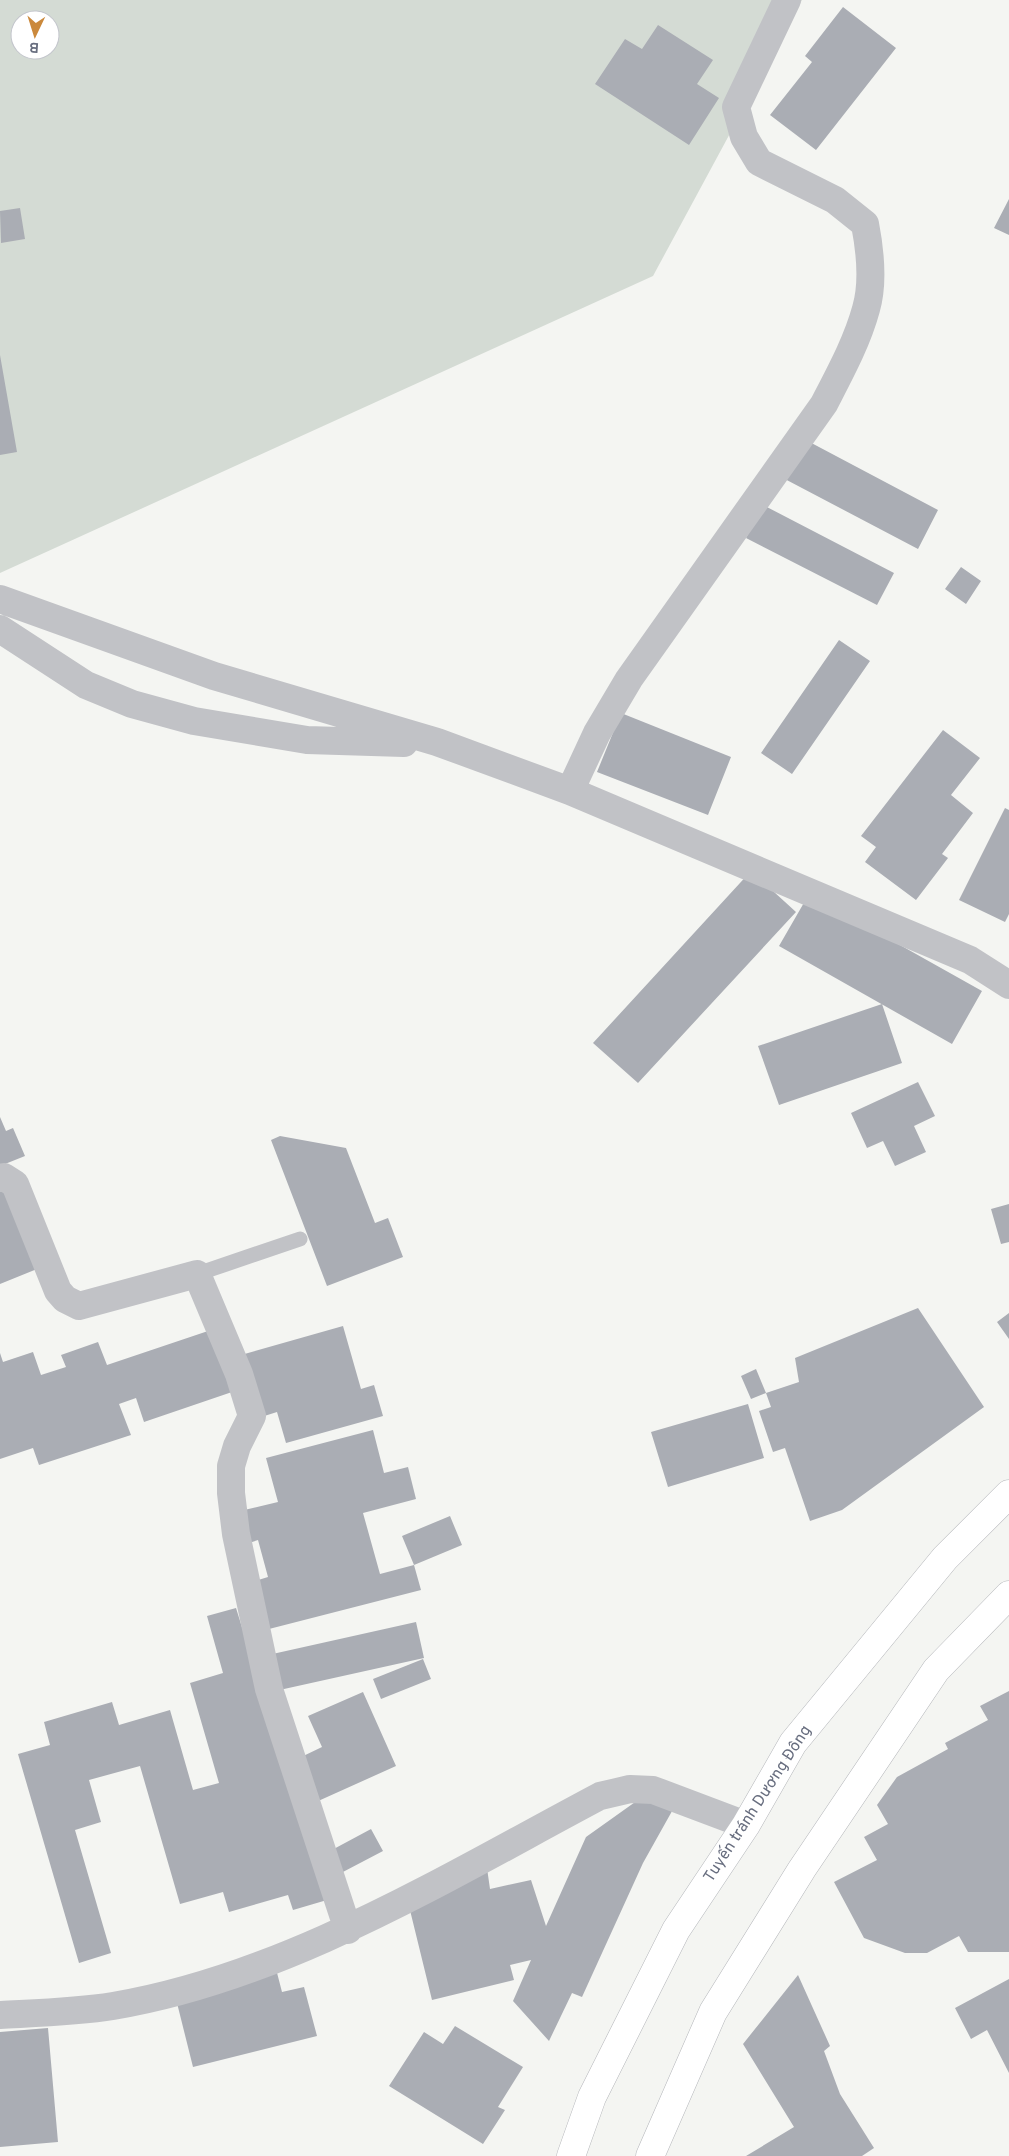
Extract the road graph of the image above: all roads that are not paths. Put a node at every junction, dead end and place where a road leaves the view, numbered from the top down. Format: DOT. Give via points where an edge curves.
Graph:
graph roads {
  1 [pos="787,0"];
  2 [pos="0,599"];
  3 [pos="0,628"];
  4 [pos="437,742"];
  5 [pos="570,791"];
  6 [pos="1009,985"];
  7 [pos="0,1178"];
  8 [pos="300,1238"];
  9 [pos="197,1274"];
  10 [pos="1009,1494"];
  11 [pos="1009,1595"];
  12 [pos="746,1825"];
  13 [pos="348,1930"];
  14 [pos="0,2015"];
  15 [pos="571,2156"];
  16 [pos="650,2156"];
  1 -- 5 [label="street" via="736,107 744,137 759,162 835,200 865,224 870,255 867,307 849,355 824,404 629,679 597,733"];
  2 -- 4 [label="street" via="214,676"];
  3 -- 4 [label="street" via="86,685 132,704 194,721 307,740"];
  4 -- 5 [label="street"];
  5 -- 6 [label="street" via="970,960"];
  7 -- 9 [label="street" via="15,1184 58,1291 71,1304 79,1306"];
  8 -- 9 [label="lane"];
  9 -- 13 [label="street" via="239,1374 252,1416 231,1466 231,1493 236,1534 269,1689"];
  10 -- 12 [label="main road, Tuyến tránh Dương Đông" via="945,1558 793,1743"];
  11 -- 16 [label="main road" via="936,1670 802,1869 713,2012"];
  12 -- 13 [label="street" via="653,1790 630,1789 600,1796"];
  12 -- 15 [label="main road, Tuyến tránh Dương Đông" via="676,1930 592,2097"];
  13 -- 14 [label="street" via="232,1975 167,1994 112,2006"];
}
